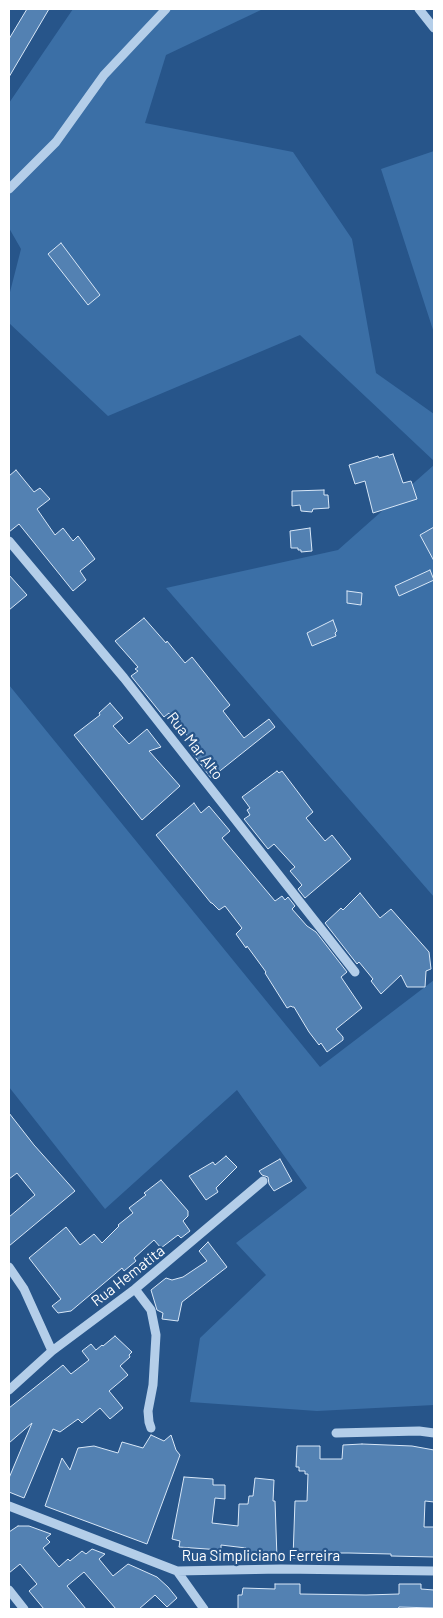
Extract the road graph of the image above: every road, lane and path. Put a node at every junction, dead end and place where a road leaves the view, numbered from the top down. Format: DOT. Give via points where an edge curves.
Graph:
graph roads {
  1 [pos="166,9"];
  2 [pos="419,9"];
  3 [pos="434,28"];
  4 [pos="9,189"];
  5 [pos="9,542"];
  6 [pos="355,972"];
  7 [pos="263,1182"];
  8 [pos="9,1267"];
  9 [pos="135,1289"];
  10 [pos="52,1351"];
  11 [pos="9,1390"];
  12 [pos="151,1428"];
  13 [pos="336,1433"];
  14 [pos="434,1433"];
  15 [pos="9,1506"];
  16 [pos="176,1571"];
  17 [pos="434,1572"];
  18 [pos="9,1590"];
  19 [pos="24,1609"];
  20 [pos="204,1609"];
  1 -- 4 [label="street" via="104,75 56,142"];
  2 -- 3 [label="street"];
  5 -- 6 [label="street, Rua Mar Alto" via="124,678"];
  7 -- 9 [label="street, Rua Hematita"];
  8 -- 10 [label="street" via="28,1296"];
  9 -- 10 [label="street, Rua Hematita"];
  9 -- 12 [label="street" via="151,1310 156,1335 148,1411"];
  10 -- 11 [label="street, Rua Hematita"];
  13 -- 14 [label="street"];
  15 -- 16 [label="street, Rua Simpliciano Ferreira"];
  16 -- 17 [label="street, Rua Simpliciano Ferreira"];
  16 -- 20 [label="street"];
  18 -- 19 [label="street"];
}
